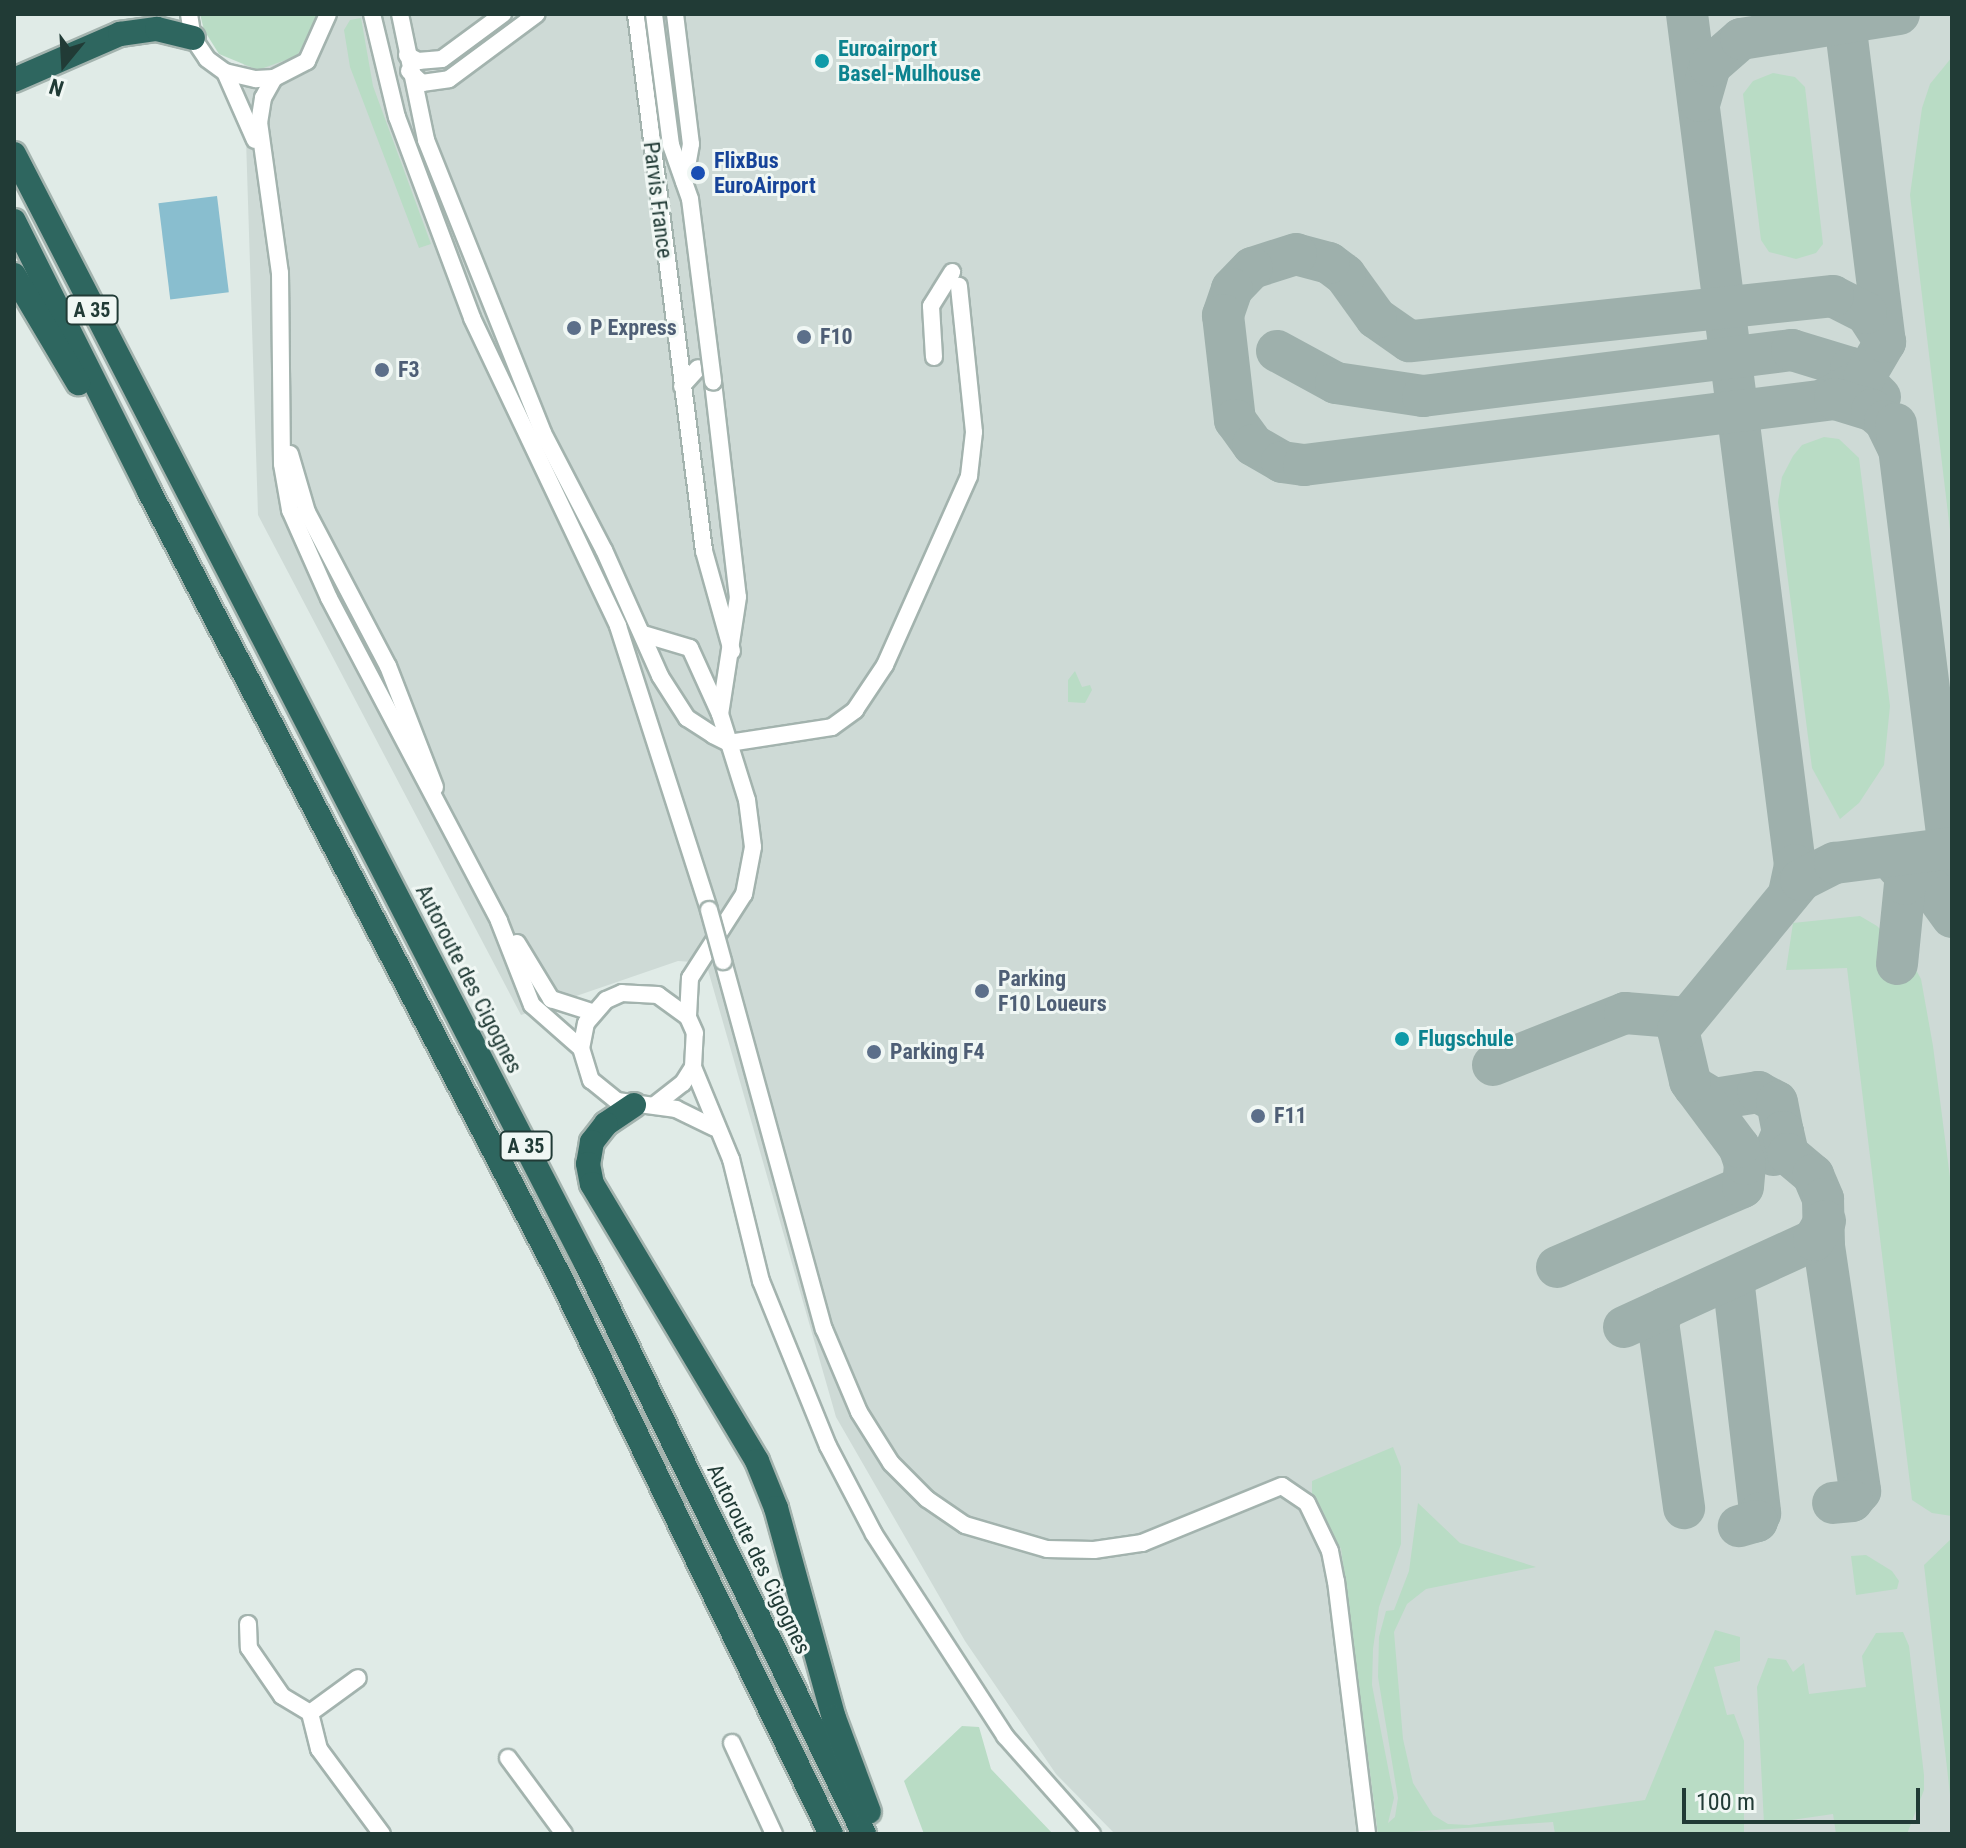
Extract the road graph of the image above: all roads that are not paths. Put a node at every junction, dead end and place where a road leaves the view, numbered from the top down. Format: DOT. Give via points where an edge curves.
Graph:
graph roads {
  1 [pos="129,14"];
  2 [pos="189,14"];
  3 [pos="328,14"];
  4 [pos="400,14"];
  5 [pos="503,14"];
  6 [pos="537,14"];
  7 [pos="636,14"];
  8 [pos="654,14"];
  9 [pos="675,14"];
  10 [pos="373,22"];
  11 [pos="193,38"];
  12 [pos="46,58"];
  13 [pos="408,63"];
  14 [pos="14,68"];
  15 [pos="225,72"];
  16 [pos="274,78"];
  17 [pos="14,80"];
  18 [pos="14,154"];
  19 [pos="262,160"];
  20 [pos="684,183"];
  21 [pos="14,221"];
  22 [pos="14,275"];
  23 [pos="934,357"];
  24 [pos="698,368"];
  25 [pos="682,386"];
  26 [pos="284,424"];
  27 [pos="149,491"];
  28 [pos="329,598"];
  29 [pos="362,615"];
  30 [pos="643,634"];
  31 [pos="732,651"];
  32 [pos="720,714"];
  33 [pos="729,743"];
  34 [pos="444,815"];
  35 [pos="499,921"];
  36 [pos="592,1012"];
  37 [pos="688,1017"];
  38 [pos="581,1048"];
  39 [pos="693,1067"];
  40 [pos="645,1104"];
  41 [pos="715,1128"];
  42 [pos="248,1624"];
  43 [pos="358,1678"];
  44 [pos="310,1713"];
  45 [pos="732,1743"];
  46 [pos="508,1758"];
  47 [pos="382,1834"];
  48 [pos="564,1834"];
  49 [pos="774,1834"];
  50 [pos="831,1834"];
  51 [pos="864,1834"];
  52 [pos="874,1834"];
  53 [pos="1092,1834"];
  54 [pos="1367,1834"];
  1 -- 12 [label="highway"];
  2 -- 11 [label="street"];
  3 -- 16 [label="street" via="307,61"];
  4 -- 13 [label="street"];
  5 -- 13 [label="street" via="442,59"];
  6 -- 13 [label="street" via="449,79 422,83"];
  7 -- 25 [label="street, Parvis France"];
  8 -- 20 [label="street, bridge" via="671,145"];
  9 -- 20 [label="street, bridge" via="691,144"];
  10 -- 54 [label="street, bridge" via="397,117 472,318 618,626 709,910 824,1329 859,1412 891,1463 927,1499 988,1533 1023,1544 1094,1550 1142,1543 1282,1486 1307,1503 1330,1551 1336,1581"];
  11 -- 12 [label="highway" via="142,29"];
  11 -- 15 [label="street" via="207,59"];
  12 -- 14 [label="highway"];
  12 -- 17 [label="highway"];
  13 -- 30 [label="street" via="426,140 500,332 543,433"];
  15 -- 16 [label="street"];
  15 -- 19 [label="street"];
  16 -- 19 [label="street" via="260,109"];
  18 -- 51 [label="highway, Autoroute des Cigognes / A 35" via="586,1263"];
  19 -- 26 [label="street" via="280,273"];
  20 -- 31 [label="street, bridge" via="738,597"];
  21 -- 27 [label="highway, A 35"];
  22 -- 27 [label="highway"];
  23 -- 33 [label="street" via="931,306 955,279 974,432 969,476 885,665 842,722"];
  24 -- 25 [label="street"];
  25 -- 31 [label="street, Parvis France" via="704,551"];
  26 -- 28 [label="street" via="284,483 290,510"];
  26 -- 29 [label="street" via="307,512"];
  27 -- 50 [label="highway, A 35" via="560,1277"];
  28 -- 29 [label="street"];
  28 -- 34 [label="street"];
  29 -- 34 [label="street" via="425,756"];
  30 -- 32 [label="street" via="690,648"];
  30 -- 33 [label="street" via="660,676 687,718"];
  31 -- 32 [label="street"];
  32 -- 33 [label="street"];
  33 -- 37 [label="street" via="747,800 752,869 732,916 702,952 690,978"];
  34 -- 35 [label="street"];
  35 -- 36 [label="street" via="551,999"];
  35 -- 38 [label="street" via="532,1005"];
  36 -- 37 [label="street" via="614,996 639,991 658,995"];
  36 -- 38 [label="street"];
  37 -- 39 [label="street" via="695,1033"];
  38 -- 40 [label="street" via="591,1080 602,1092"];
  39 -- 40 [label="street" via="683,1083"];
  39 -- 41 [label="street"];
  40 -- 41 [label="street"];
  40 -- 52 [label="highway" via="606,1124 592,1142 592,1184 757,1461 776,1508 834,1718"];
  41 -- 53 [label="street" via="731,1159 761,1281 791,1363 874,1534 1005,1736"];
  42 -- 44 [label="street" via="249,1648 282,1696"];
  43 -- 44 [label="street"];
  44 -- 47 [label="street" via="319,1749"];
  45 -- 49 [label="street"];
  46 -- 48 [label="street"];
}
